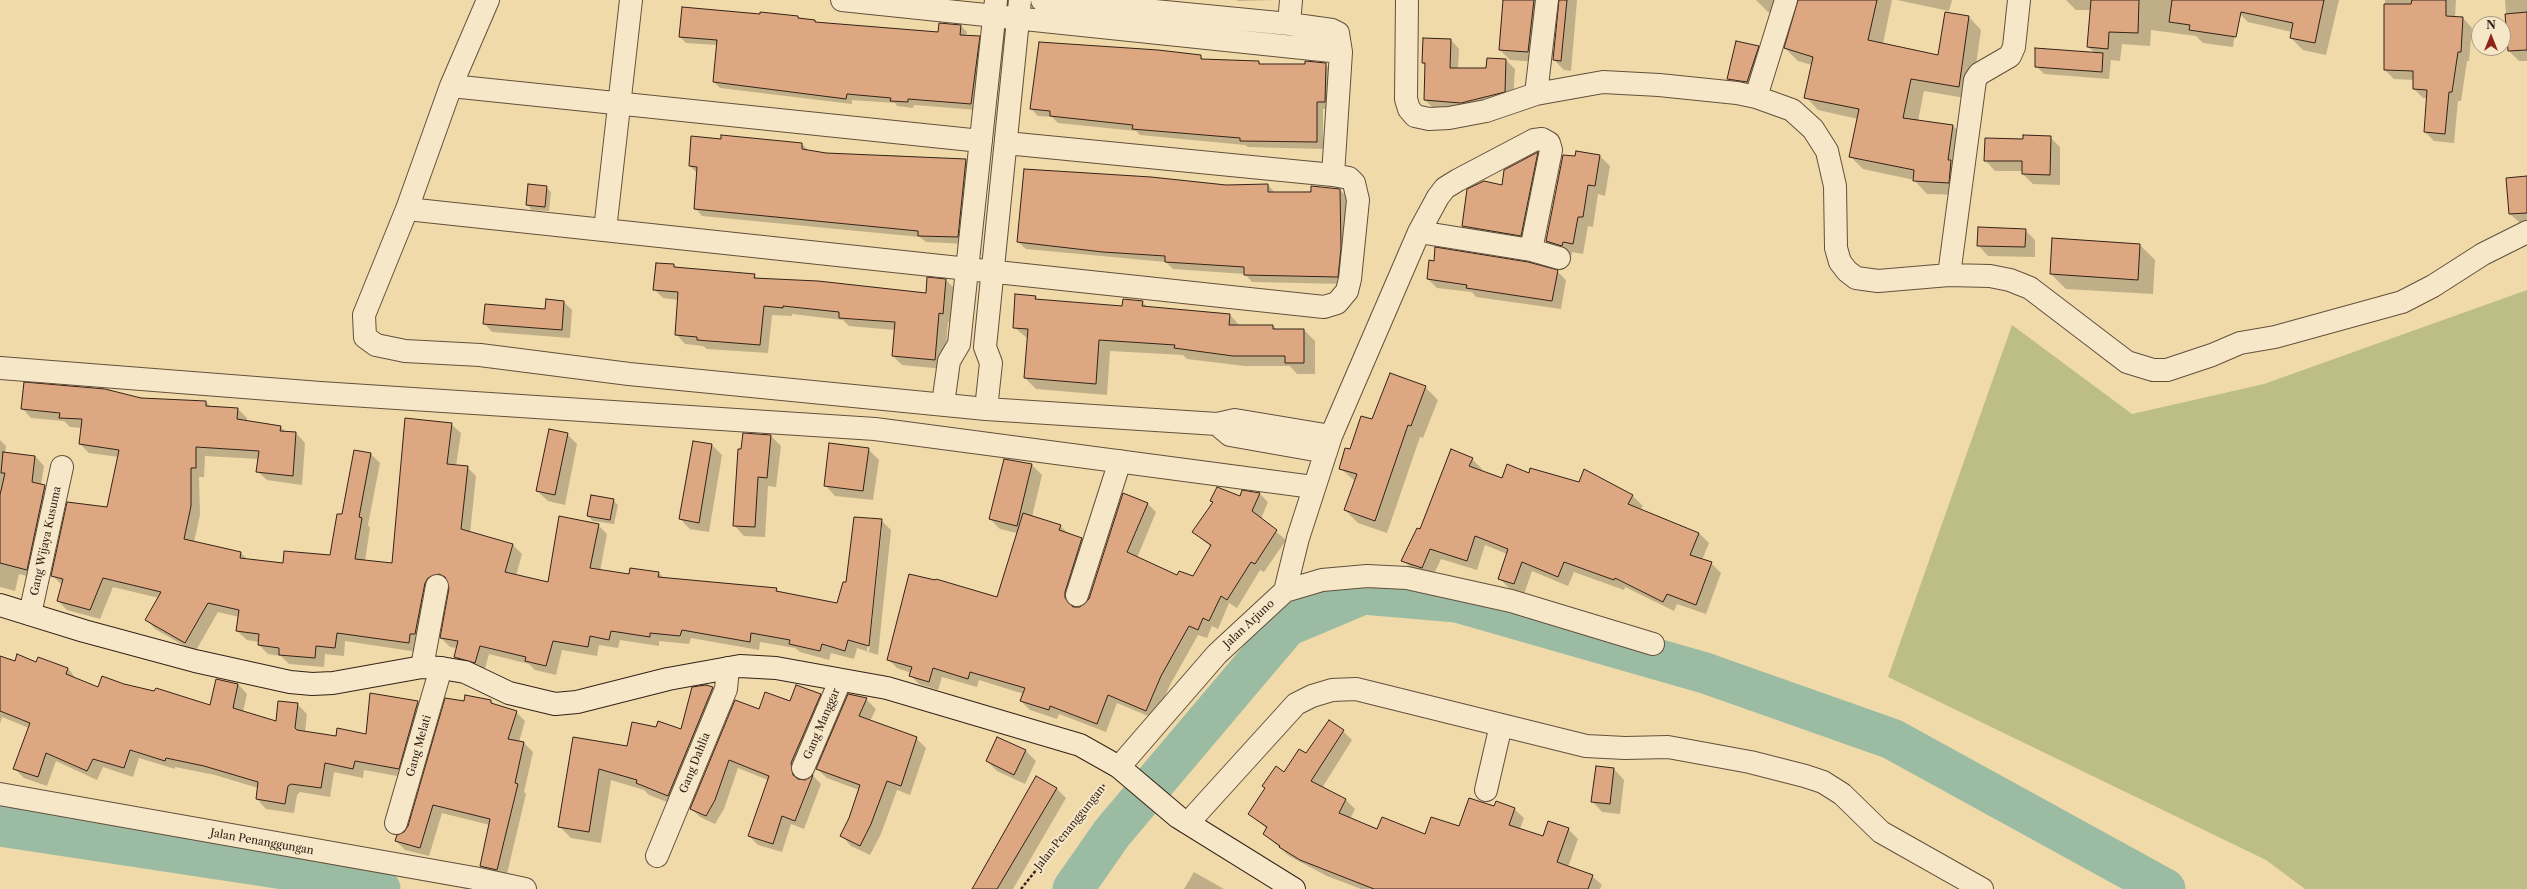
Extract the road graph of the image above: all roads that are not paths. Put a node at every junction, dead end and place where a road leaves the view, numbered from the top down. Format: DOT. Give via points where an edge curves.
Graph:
graph roads {
  1 [pos="488,0"];
  2 [pos="631,0"];
  3 [pos="842,0"];
  4 [pos="1042,0"];
  5 [pos="1291,0"];
  6 [pos="1407,0"];
  7 [pos="1547,0"];
  8 [pos="1786,0"];
  9 [pos="2019,0"];
  10 [pos="995,8"];
  11 [pos="1020,10"];
  12 [pos="1289,24"];
  13 [pos="1341,52"];
  14 [pos="451,86"];
  15 [pos="1536,94"];
  16 [pos="1756,97"];
  17 [pos="620,103"];
  18 [pos="981,141"];
  19 [pos="1006,143"];
  20 [pos="1333,175"];
  21 [pos="407,210"];
  22 [pos="605,230"];
  23 [pos="1419,232"];
  24 [pos="2527,232"];
  25 [pos="1531,250"];
  26 [pos="1559,258"];
  27 [pos="967,270"];
  28 [pos="994,273"];
  29 [pos="1949,274"];
  30 [pos="960,344"];
  31 [pos="984,347"];
  32 [pos="0,368"];
  33 [pos="943,404"];
  34 [pos="986,409"];
  35 [pos="1328,444"];
  36 [pos="1120,462"];
  37 [pos="62,467"];
  38 [pos="1313,487"];
  39 [pos="437,586"];
  40 [pos="1285,591"];
  41 [pos="1077,595"];
  42 [pos="0,605"];
  43 [pos="30,614"];
  44 [pos="1653,644"];
  45 [pos="431,668"];
  46 [pos="728,668"];
  47 [pos="840,681"];
  48 [pos="1501,726"];
  49 [pos="804,768"];
  50 [pos="1123,771"];
  51 [pos="1486,790"];
  52 [pos="0,794"];
  53 [pos="1183,820"];
  54 [pos="396,823"];
  55 [pos="657,856"];
  56 [pos="525,889"];
  57 [pos="1294,889"];
  58 [pos="1982,889"];
  1 -- 14 [label="street"];
  2 -- 17 [label="street"];
  3 -- 10 [label="street"];
  4 -- 12 [label="street"];
  5 -- 12 [label="street"];
  6 -- 15 [label="street" via="1406,99 1409,109 1415,116 1429,119 1449,118 1486,111"];
  7 -- 15 [label="street"];
  8 -- 16 [label="street"];
  9 -- 29 [label="street" via="2014,47 2010,56 1979,74 1975,80"];
  10 -- 11 [label="street"];
  10 -- 18 [label="street"];
  11 -- 13 [label="street"];
  11 -- 19 [label="street"];
  12 -- 13 [label="street" via="1338,33"];
  13 -- 20 [label="street"];
  14 -- 17 [label="street"];
  14 -- 21 [label="street"];
  15 -- 16 [label="street" via="1603,82 1659,85"];
  16 -- 29 [label="street" via="1792,110 1803,117 1825,146 1835,186 1836,248 1840,262 1847,271 1856,278 1878,281"];
  17 -- 18 [label="street"];
  17 -- 22 [label="street"];
  18 -- 27 [label="street"];
  19 -- 20 [label="street"];
  19 -- 28 [label="street"];
  20 -- 28 [label="street" via="1349,178 1354,183 1358,200 1350,279 1346,291 1337,303 1324,308"];
  21 -- 22 [label="street"];
  21 -- 33 [label="street" via="364,315 365,337 376,345 404,351 474,354 629,374"];
  22 -- 27 [label="street"];
  23 -- 25 [label="street"];
  23 -- 25 [label="street, Jalan Arjuno" via="1445,188 1534,140 1542,139 1549,143 1551,150"];
  23 -- 35 [label="street, Jalan Arjuno"];
  24 -- 29 [label="street" via="2483,254 2433,286 2402,302 2275,337 2240,343 2167,370 2153,370 2127,362 2030,288 1990,276"];
  25 -- 26 [label="street"];
  27 -- 28 [label="street"];
  27 -- 30 [label="street"];
  28 -- 31 [label="street"];
  30 -- 31 [label="street"];
  30 -- 33 [label="street" via="949,361"];
  31 -- 34 [label="street" via="991,363"];
  32 -- 36 [label="street" via="320,393 875,429"];
  33 -- 34 [label="street"];
  34 -- 35 [label="street" via="1217,424 1230,435"];
  35 -- 38 [label="street, Jalan Arjuno"];
  36 -- 38 [label="street"];
  36 -- 41 [label="street"];
  37 -- 43 [label="street, Gang Wijaya Kusuma"];
  38 -- 40 [label="street, Jalan Arjuno"];
  39 -- 45 [label="street, Gang Melati"];
  40 -- 44 [label="street" via="1322,580 1367,576 1407,578 1512,601"];
  40 -- 50 [label="street, Jalan Arjuno" via="1217,654"];
  42 -- 43 [label="street"];
  43 -- 45 [label="street" via="195,661 290,682 333,683"];
  45 -- 46 [label="street" via="465,672 509,693 555,704 577,702 668,679"];
  45 -- 54 [label="street, Gang Melati"];
  46 -- 47 [label="street" via="776,668"];
  46 -- 55 [label="street, Gang Dahlia" via="726,689"];
  47 -- 49 [label="street, Gang Manggar"];
  47 -- 50 [label="street" via="887,688 1074,743"];
  48 -- 51 [label="street"];
  48 -- 53 [label="street" via="1356,689 1332,690 1296,704"];
  48 -- 58 [label="street" via="1604,748 1668,747 1750,762 1824,782 1842,794 1881,832"];
  50 -- 53 [label="street"];
  52 -- 56 [label="street, Jalan Penanggungan"];
  53 -- 57 [label="street"];
}
